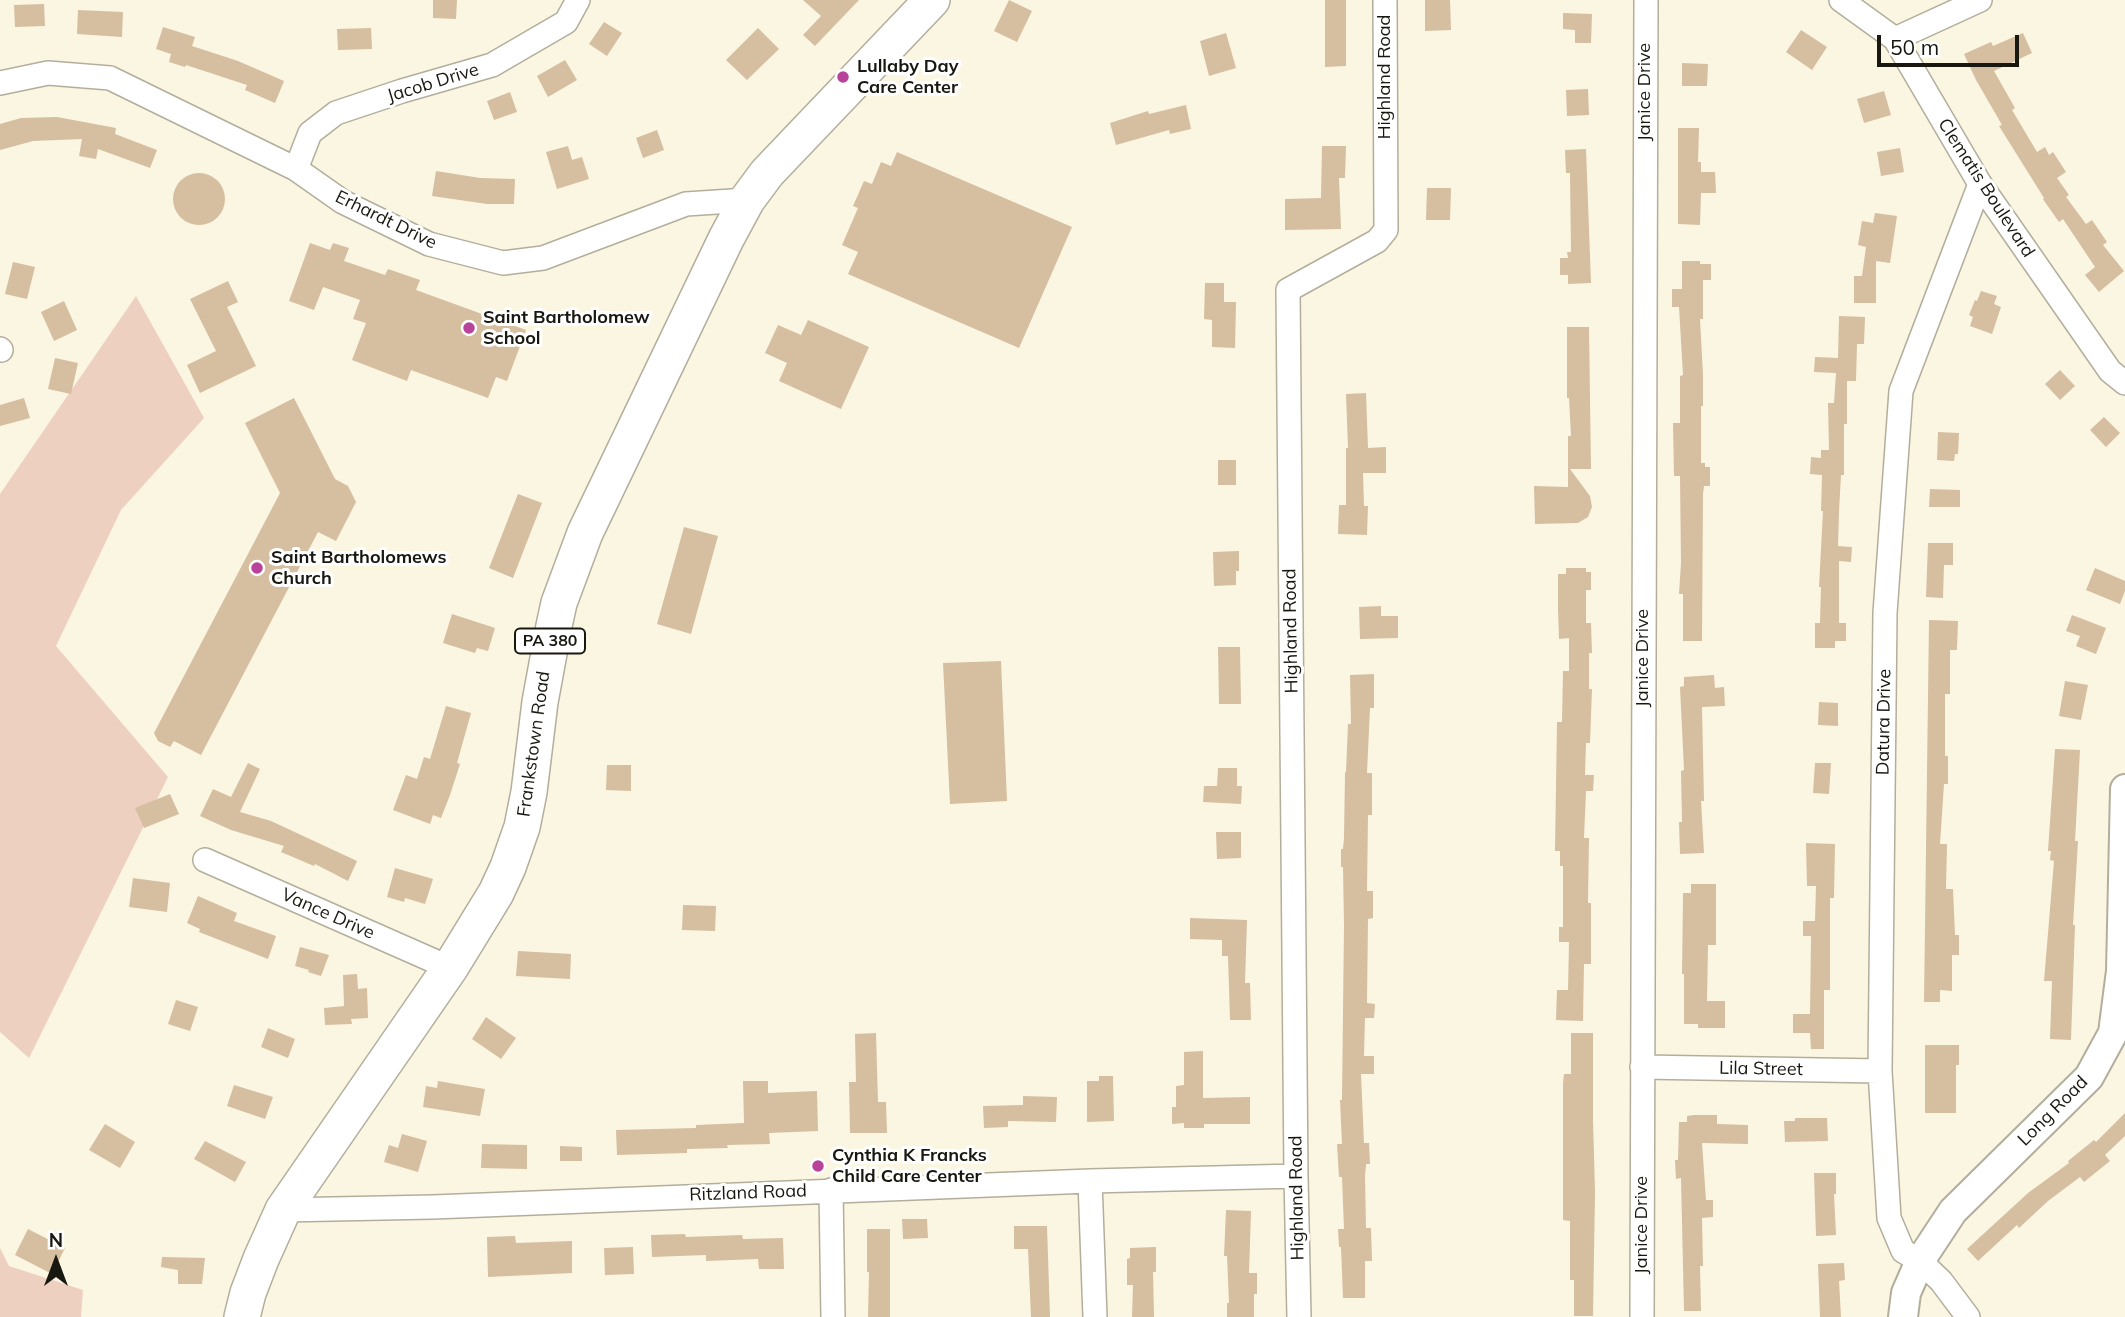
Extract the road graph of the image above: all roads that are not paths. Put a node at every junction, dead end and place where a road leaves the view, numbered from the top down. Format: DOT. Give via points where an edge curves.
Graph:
graph roads {
  1 [pos="578,0"];
  2 [pos="932,0"];
  3 [pos="1385,0"];
  4 [pos="1646,0"];
  5 [pos="1841,0"];
  6 [pos="1980,0"];
  7 [pos="1895,39"];
  8 [pos="0,83"];
  9 [pos="296,169"];
  10 [pos="1980,184"];
  11 [pos="747,200"];
  12 [pos="2125,383"];
  13 [pos="2125,789"];
  14 [pos="205,860"];
  15 [pos="450,968"];
  16 [pos="1642,1067"];
  17 [pos="1880,1071"];
  18 [pos="1296,1176"];
  19 [pos="1090,1181"];
  20 [pos="831,1190"];
  21 [pos="283,1210"];
  22 [pos="1920,1261"];
  23 [pos="242,1317"];
  24 [pos="833,1317"];
  25 [pos="1095,1317"];
  26 [pos="1299,1317"];
  27 [pos="1642,1317"];
  28 [pos="1903,1317"];
  29 [pos="1968,1317"];
  1 -- 9 [label="street, Jacob Drive" via="566,22 492,65 336,113 310,133"];
  2 -- 11 [label="main road, Frankstown Road / PA 380" via="793,143"];
  3 -- 18 [label="street, Highland Road" via="1386,230 1377,241 1288,290"];
  4 -- 16 [label="street, Janice Drive"];
  5 -- 7 [label="street, Clematis Boulevard"];
  6 -- 7 [label="street"];
  7 -- 10 [label="street, Clematis Boulevard"];
  8 -- 9 [label="street, Erhardt Drive" via="48,73 110,78"];
  9 -- 11 [label="street, Erhardt Drive" via="343,202 429,244 503,263 543,258 686,204"];
  10 -- 12 [label="street, Clematis Boulevard" via="2110,372"];
  10 -- 17 [label="street, Datura Drive" via="1901,391 1885,613"];
  11 -- 15 [label="main road, Frankstown Road / PA 380" via="580,544 548,649 522,827 496,893"];
  13 -- 22 [label="street, Long Road" via="2121,971 2113,1033 2089,1077 1953,1211"];
  14 -- 15 [label="street, Vance Drive"];
  15 -- 21 [label="main road, Frankstown Road / PA 380"];
  16 -- 17 [label="street, Lila Street"];
  16 -- 27 [label="street, Janice Drive"];
  17 -- 22 [label="street, Datura Drive" via="1889,1218 1903,1251"];
  18 -- 19 [label="street, Ritzland Road"];
  18 -- 26 [label="street, Highland Road"];
  19 -- 20 [label="street, Ritzland Road"];
  19 -- 25 [label="street"];
  20 -- 21 [label="street, Ritzland Road"];
  20 -- 24 [label="street"];
  21 -- 23 [label="main road, Frankstown Road / PA 380"];
  22 -- 28 [label="street, Long Road" via="1906,1293"];
  22 -- 29 [label="street, Datura Drive"];
}
